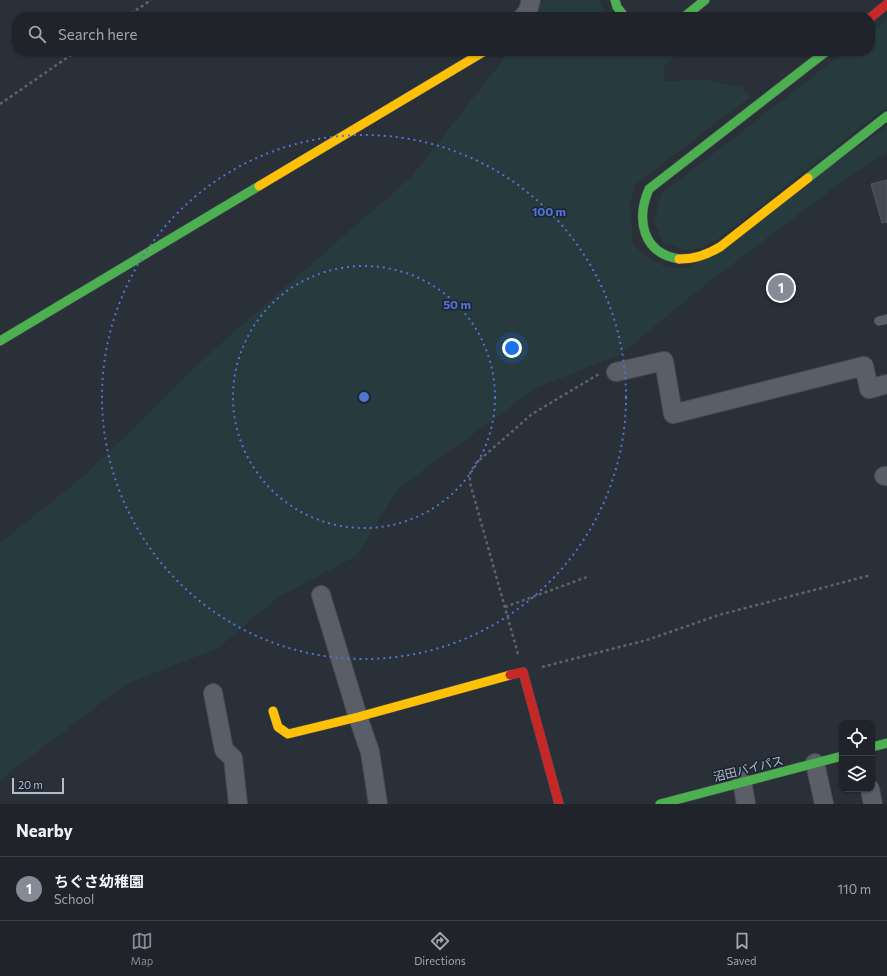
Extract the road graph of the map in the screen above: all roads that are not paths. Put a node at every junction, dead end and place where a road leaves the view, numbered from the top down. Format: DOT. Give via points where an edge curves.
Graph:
graph roads {
  1 [pos="531,0"];
  2 [pos="616,0"];
  3 [pos="705,0"];
  4 [pos="887,4"];
  5 [pos="527,12"];
  6 [pos="620,12"];
  7 [pos="690,12"];
  8 [pos="875,14"];
  9 [pos="477,56"];
  10 [pos="821,56"];
  11 [pos="887,116"];
  12 [pos="0,341"];
  13 [pos="616,372"];
  14 [pos="887,384"];
  15 [pos="321,595"];
  16 [pos="213,693"];
  17 [pos="273,710"];
  18 [pos="358,718"];
  19 [pos="887,743"];
  20 [pos="875,746"];
  21 [pos="839,757"];
  22 [pos="815,763"];
  23 [pos="742,782"];
  24 [pos="871,792"];
  25 [pos="238,804"];
  26 [pos="378,804"];
  27 [pos="559,804"];
  28 [pos="660,804"];
  29 [pos="746,804"];
  30 [pos="824,804"];
  31 [pos="873,804"];
  1 -- 5 [label="street"];
  2 -- 6 [label="street"];
  3 -- 7 [label="street"];
  4 -- 8 [label="street"];
  9 -- 12 [label="street"];
  10 -- 11 [label="street" via="649,189 643,205 642,222 646,239 653,249 668,258 684,260 704,256 720,247"];
  13 -- 14 [label="street" via="664,361 673,414 864,366 869,389"];
  15 -- 18 [label="street"];
  16 -- 25 [label="street" via="224,750 233,758"];
  17 -- 18 [label="street" via="278,726 288,734"];
  18 -- 26 [label="street" via="370,752"];
  18 -- 27 [label="street" via="523,672"];
  19 -- 20 [label="street"];
  21 -- 22 [label="street, 沼田バイパス"];
  22 -- 23 [label="street, 沼田バイパス"];
  22 -- 30 [label="street"];
  23 -- 28 [label="street, 沼田バイパス"];
  23 -- 29 [label="street"];
  24 -- 31 [label="street"];
}
